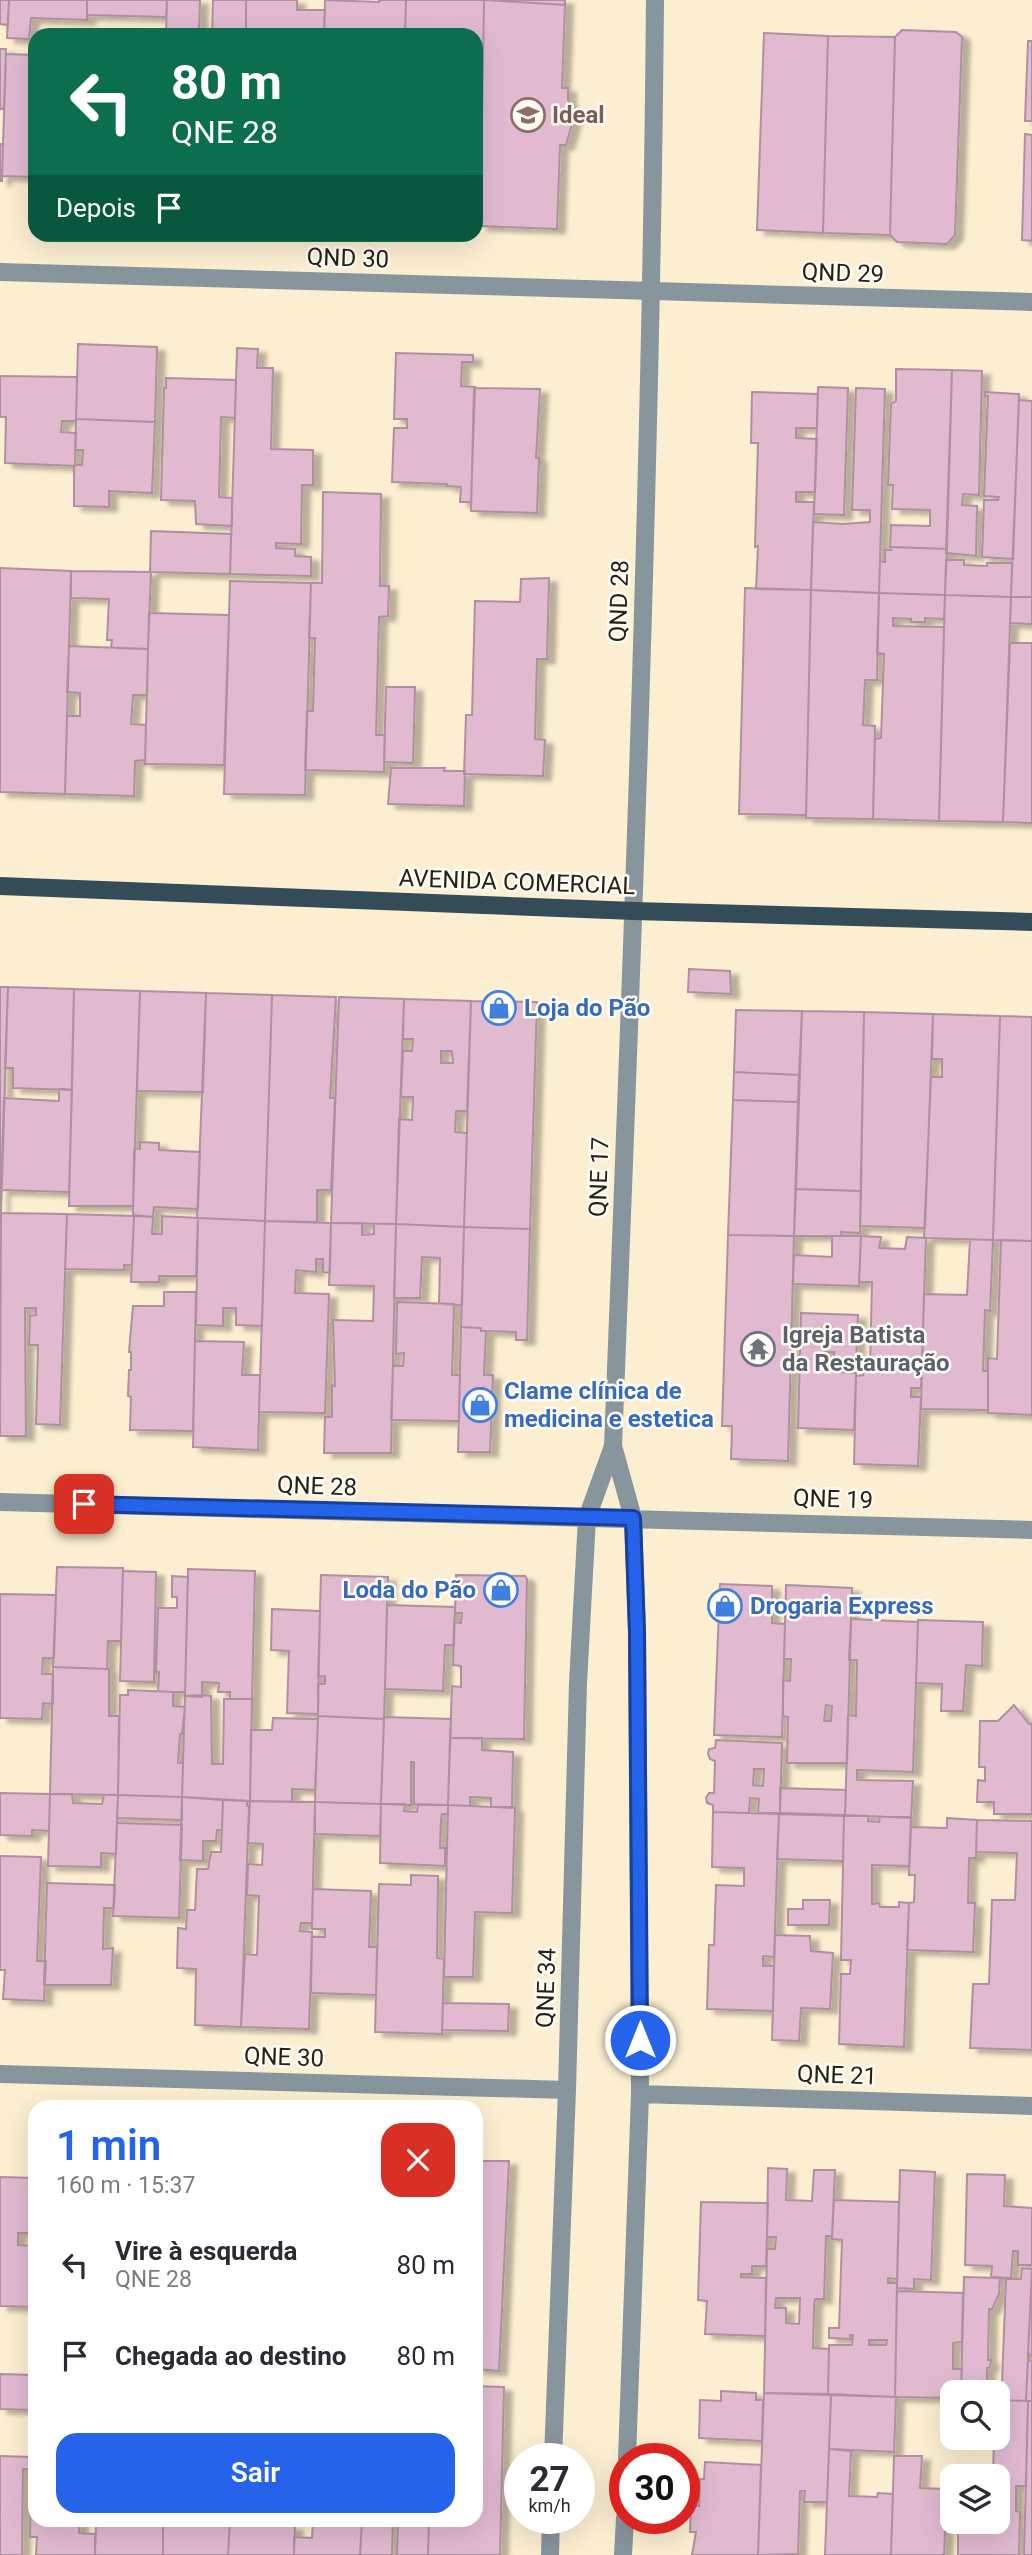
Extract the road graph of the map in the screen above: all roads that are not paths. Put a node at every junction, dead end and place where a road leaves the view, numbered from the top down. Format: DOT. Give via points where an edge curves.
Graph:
graph roads {
  1 [pos="655,0"];
  2 [pos="0,272"];
  3 [pos="653,292"];
  4 [pos="1032,302"];
  5 [pos="0,886"];
  6 [pos="635,911"];
  7 [pos="1032,922"];
  8 [pos="613,1446"];
  9 [pos="0,1502"];
  10 [pos="587,1518"];
  11 [pos="633,1518"];
  12 [pos="1032,1530"];
  13 [pos="0,2074"];
  14 [pos="567,2090"];
  15 [pos="640,2094"];
  16 [pos="1032,2106"];
  17 [pos="554,2443"];
  18 [pos="628,2443"];
  19 [pos="551,2534"];
  20 [pos="624,2534"];
  21 [pos="550,2555"];
  22 [pos="623,2555"];
  1 -- 3 [label="street, QND 28"];
  2 -- 3 [label="street, QND 30"];
  3 -- 4 [label="street, QND 29"];
  3 -- 6 [label="street, QND 28"];
  5 -- 6 [label="main road, AVENIDA COMERCIAL"];
  6 -- 7 [label="main road, AVENIDA COMERCIAL"];
  6 -- 8 [label="street, QNE 17"];
  8 -- 10 [label="street, QNE 17"];
  8 -- 11 [label="street, QNE 17"];
  9 -- 10 [label="street, QNE 28"];
  10 -- 11 [label="street, QNE 28"];
  10 -- 14 [label="street, QNE 34"];
  11 -- 12 [label="street, QNE 19"];
  11 -- 15 [label="street"];
  13 -- 14 [label="street, QNE 30"];
  14 -- 17 [label="street, QNE 34"];
  15 -- 16 [label="street, QNE 21"];
  15 -- 18 [label="street"];
  19 -- 21 [label="street"];
  20 -- 22 [label="street"];
}
